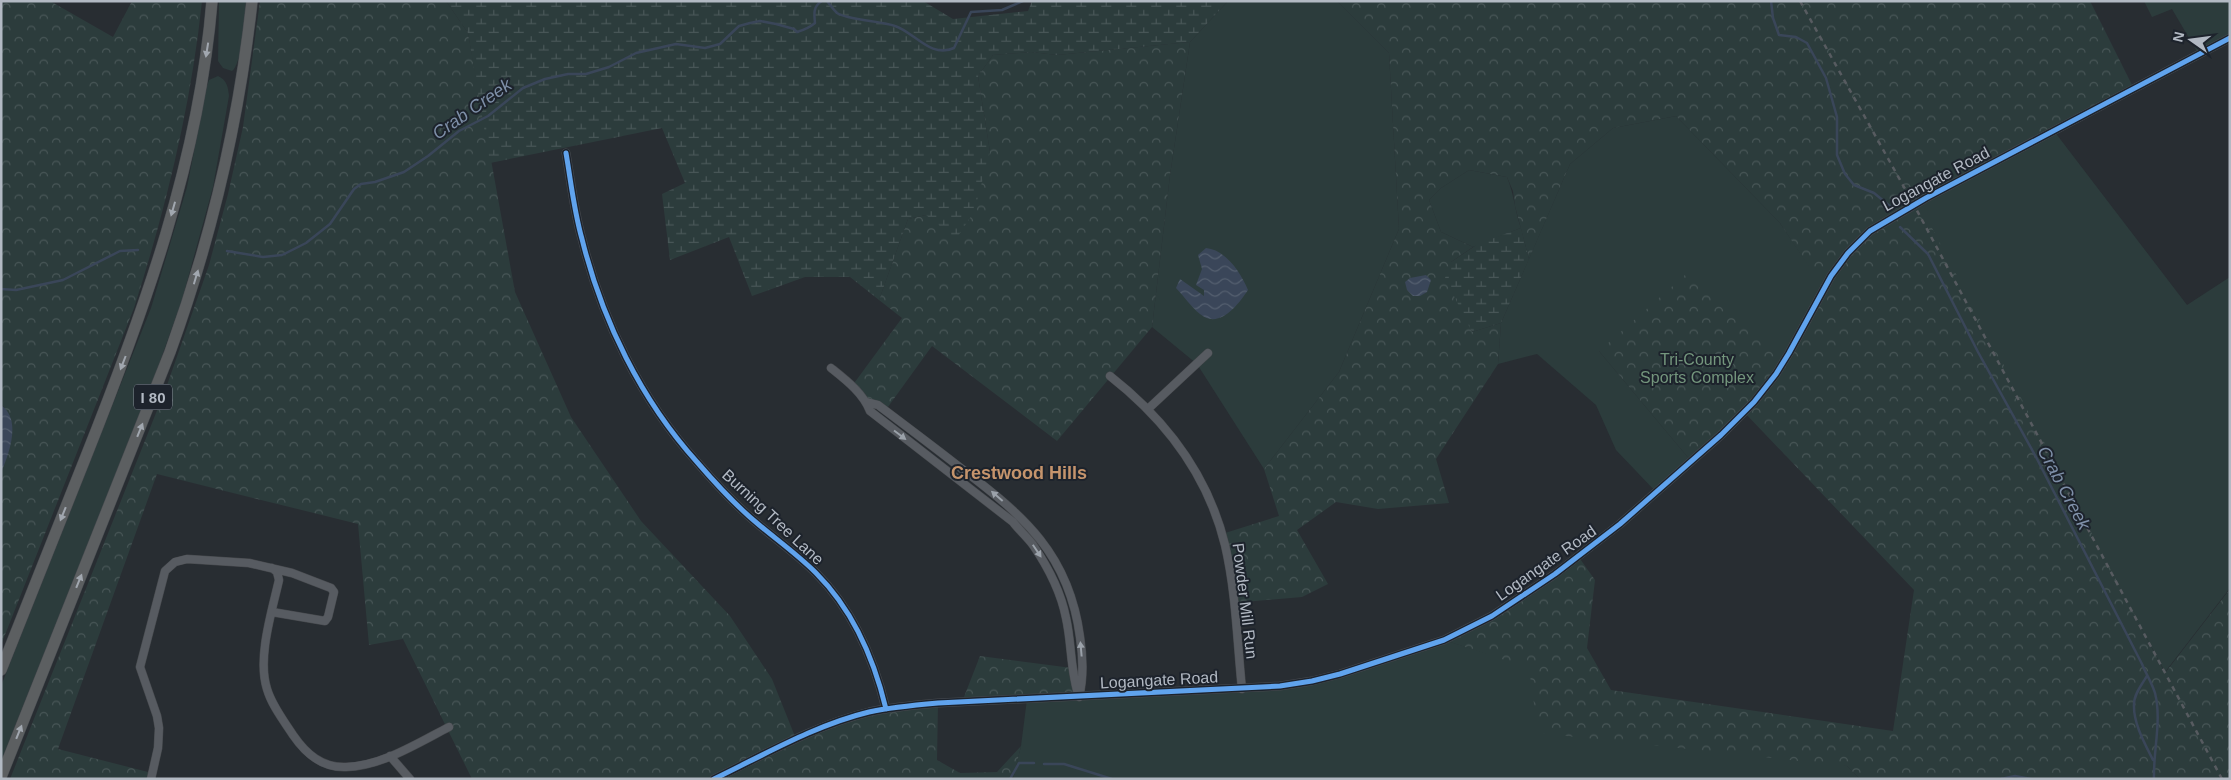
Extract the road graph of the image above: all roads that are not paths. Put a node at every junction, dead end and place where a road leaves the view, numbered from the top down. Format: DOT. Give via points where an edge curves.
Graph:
graph roads {
  1 [pos="212,1"];
  2 [pos="252,1"];
  3 [pos="2230,38"];
  4 [pos="566,154"];
  5 [pos="1208,353"];
  6 [pos="831,368"];
  7 [pos="1110,376"];
  8 [pos="1148,409"];
  9 [pos="270,567"];
  10 [pos="272,612"];
  11 [pos="1,670"];
  12 [pos="1242,689"];
  13 [pos="1079,697"];
  14 [pos="886,709"];
  15 [pos="449,727"];
  16 [pos="390,756"];
  17 [pos="1,777"];
  18 [pos="151,779"];
  19 [pos="410,779"];
  20 [pos="714,779"];
  1 -- 11 [label="highway, I 80, one-way" via="206,54 188,149 159,260 118,376"];
  17 -- 2 [label="highway, I 80, one-way" via="189,298 217,200 242,80"];
  3 -- 12 [label="street, Logangate Road" via="1926,198 1870,231 1831,276 1776,374 1744,412 1600,541 1507,606 1444,640 1373,664 1312,682"];
  4 -- 14 [label="street, Burning Tree Lane" via="588,262 614,332 639,381 696,462 756,522 815,572 838,598 867,649"];
  5 -- 8 [label="street"];
  6 -- 13 [label="street" via="866,402 878,405 992,492 1046,546 1072,601 1081,646 1083,679"];
  7 -- 8 [label="street, Powder Mill Run"];
  8 -- 12 [label="street, Powder Mill Run" via="1189,459 1218,520 1230,572"];
  9 -- 10 [label="street" via="279,576"];
  9 -- 10 [label="street" via="331,588 334,592 325,621"];
  9 -- 18 [label="street" via="186,558 175,562 165,572 140,668 159,728"];
  10 -- 16 [label="street" via="264,666 267,689 273,705 299,744 319,761 337,767 351,767"];
  12 -- 13 [label="street, Logangate Road"];
  13 -- 14 [label="street, Logangate Road" via="938,703"];
  14 -- 20 [label="street, Logangate Road" via="827,726"];
  15 -- 16 [label="street"];
  16 -- 19 [label="street"];
}
